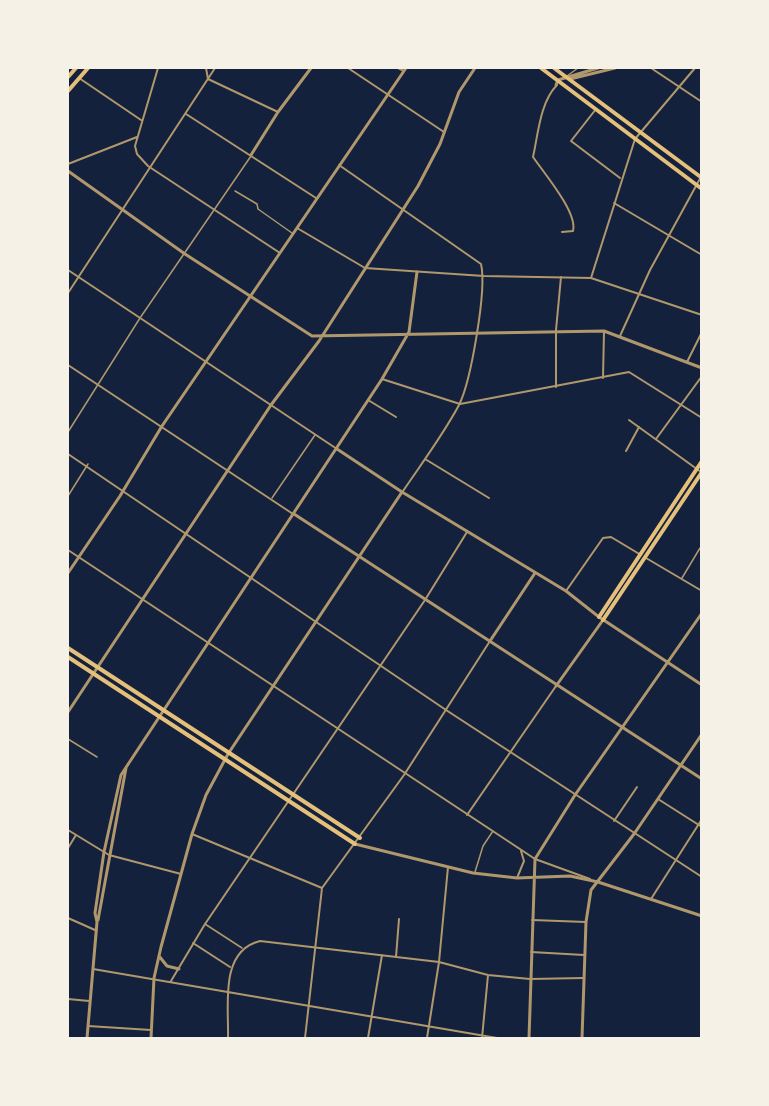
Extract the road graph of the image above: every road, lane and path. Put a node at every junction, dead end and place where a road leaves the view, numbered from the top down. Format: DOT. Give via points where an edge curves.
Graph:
graph roads {
  1 [pos="76,68"];
  2 [pos="88,68"];
  3 [pos="158,68"];
  4 [pos="206,68"];
  5 [pos="215,68"];
  6 [pos="311,68"];
  7 [pos="348,68"];
  8 [pos="398,68"];
  9 [pos="475,68"];
  10 [pos="541,68"];
  11 [pos="554,68"];
  12 [pos="578,68"];
  13 [pos="598,68"];
  14 [pos="615,68"];
  15 [pos="651,68"];
  16 [pos="695,68"];
  17 [pos="405,69"];
  18 [pos="68,77"];
  19 [pos="79,78"];
  20 [pos="568,78"];
  21 [pos="208,79"];
  22 [pos="558,83"];
  23 [pos="680,86"];
  24 [pos="68,91"];
  25 [pos="389,93"];
  26 [pos="702,102"];
  27 [pos="596,109"];
  28 [pos="278,112"];
  29 [pos="186,114"];
  30 [pos="141,120"];
  31 [pos="444,132"];
  32 [pos="640,133"];
  33 [pos="137,136"];
  34 [pos="635,139"];
  35 [pos="251,155"];
  36 [pos="68,164"];
  37 [pos="339,165"];
  38 [pos="148,166"];
  39 [pos="68,171"];
  40 [pos="701,177"];
  41 [pos="621,178"];
  42 [pos="694,184"];
  43 [pos="702,189"];
  44 [pos="235,191"];
  45 [pos="316,198"];
  46 [pos="614,203"];
  47 [pos="122,208"];
  48 [pos="212,210"];
  49 [pos="403,210"];
  50 [pos="297,228"];
  51 [pos="562,232"];
  52 [pos="293,233"];
  53 [pos="668,235"];
  54 [pos="280,253"];
  55 [pos="185,254"];
  56 [pos="702,255"];
  57 [pos="364,268"];
  58 [pos="68,270"];
  59 [pos="417,272"];
  60 [pos="484,276"];
  61 [pos="78,277"];
  62 [pos="561,277"];
  63 [pos="591,278"];
  64 [pos="68,293"];
  65 [pos="640,293"];
  66 [pos="252,297"];
  67 [pos="702,315"];
  68 [pos="140,318"];
  69 [pos="556,330"];
  70 [pos="477,331"];
  71 [pos="604,331"];
  72 [pos="409,332"];
  73 [pos="702,332"];
  74 [pos="323,334"];
  75 [pos="620,336"];
  76 [pos="206,361"];
  77 [pos="687,362"];
  78 [pos="68,364"];
  79 [pos="702,368"];
  80 [pos="702,375"];
  81 [pos="603,378"];
  82 [pos="382,379"];
  83 [pos="98,383"];
  84 [pos="556,387"];
  85 [pos="368,400"];
  86 [pos="460,404"];
  87 [pos="271,405"];
  88 [pos="681,405"];
  89 [pos="396,417"];
  90 [pos="702,418"];
  91 [pos="629,420"];
  92 [pos="162,426"];
  93 [pos="639,426"];
  94 [pos="68,432"];
  95 [pos="315,435"];
  96 [pos="656,439"];
  97 [pos="337,448"];
  98 [pos="626,451"];
  99 [pos="68,454"];
  100 [pos="425,459"];
  101 [pos="702,461"];
  102 [pos="87,466"];
  103 [pos="696,469"];
  104 [pos="229,470"];
  105 [pos="701,472"];
  106 [pos="121,490"];
  107 [pos="402,492"];
  108 [pos="68,496"];
  109 [pos="271,498"];
  110 [pos="489,498"];
  111 [pos="294,514"];
  112 [pos="467,532"];
  113 [pos="185,536"];
  114 [pos="700,548"];
  115 [pos="68,550"];
  116 [pos="643,556"];
  117 [pos="78,557"];
  118 [pos="357,557"];
  119 [pos="68,573"];
  120 [pos="535,573"];
  121 [pos="250,579"];
  122 [pos="681,579"];
  123 [pos="566,591"];
  124 [pos="702,591"];
  125 [pos="142,600"];
  126 [pos="425,600"];
  127 [pos="702,613"];
  128 [pos="601,618"];
  129 [pos="316,622"];
  130 [pos="490,641"];
  131 [pos="207,645"];
  132 [pos="68,648"];
  133 [pos="68,657"];
  134 [pos="380,663"];
  135 [pos="668,664"];
  136 [pos="98,667"];
  137 [pos="93,674"];
  138 [pos="702,685"];
  139 [pos="556,686"];
  140 [pos="272,688"];
  141 [pos="446,710"];
  142 [pos="68,712"];
  143 [pos="164,712"];
  144 [pos="159,718"];
  145 [pos="623,728"];
  146 [pos="336,729"];
  147 [pos="702,734"];
  148 [pos="68,739"];
  149 [pos="510,751"];
  150 [pos="228,754"];
  151 [pos="97,758"];
  152 [pos="225,760"];
  153 [pos="681,764"];
  154 [pos="127,766"];
  155 [pos="404,775"];
  156 [pos="702,779"];
  157 [pos="637,787"];
  158 [pos="293,795"];
  159 [pos="575,795"];
  160 [pos="657,799"];
  161 [pos="288,801"];
  162 [pos="467,814"];
  163 [pos="702,819"];
  164 [pos="614,821"];
  165 [pos="700,826"];
  166 [pos="68,830"];
  167 [pos="493,831"];
  168 [pos="192,834"];
  169 [pos="634,834"];
  170 [pos="76,835"];
  171 [pos="360,838"];
  172 [pos="355,844"];
  173 [pos="68,848"];
  174 [pos="519,848"];
  175 [pos="104,852"];
  176 [pos="109,855"];
  177 [pos="250,857"];
  178 [pos="535,859"];
  179 [pos="675,860"];
  180 [pos="448,867"];
  181 [pos="475,873"];
  182 [pos="181,874"];
  183 [pos="702,877"];
  184 [pos="517,878"];
  185 [pos="534,878"];
  186 [pos="598,882"];
  187 [pos="322,888"];
  188 [pos="651,900"];
  189 [pos="702,916"];
  190 [pos="68,918"];
  191 [pos="399,919"];
  192 [pos="532,920"];
  193 [pos="97,922"];
  194 [pos="586,922"];
  195 [pos="204,924"];
  196 [pos="96,930"];
  197 [pos="193,943"];
  198 [pos="314,947"];
  199 [pos="242,948"];
  200 [pos="531,952"];
  201 [pos="159,955"];
  202 [pos="382,955"];
  203 [pos="584,955"];
  204 [pos="396,957"];
  205 [pos="439,962"];
  206 [pos="230,967"];
  207 [pos="93,969"];
  208 [pos="179,969"];
  209 [pos="488,975"];
  210 [pos="154,978"];
  211 [pos="584,978"];
  212 [pos="530,979"];
  213 [pos="171,981"];
  214 [pos="230,992"];
  215 [pos="68,999"];
  216 [pos="89,1001"];
  217 [pos="308,1006"];
  218 [pos="371,1016"];
  219 [pos="88,1026"];
  220 [pos="429,1026"];
  221 [pos="151,1030"];
  222 [pos="482,1037"];
  223 [pos="87,1038"];
  224 [pos="151,1038"];
  225 [pos="228,1038"];
  226 [pos="305,1038"];
  227 [pos="368,1038"];
  228 [pos="427,1038"];
  229 [pos="497,1038"];
  230 [pos="529,1038"];
  231 [pos="582,1038"];
  1 -- 18 [label="main road"];
  2 -- 19 [label="main road"];
  3 -- 30 [label="street"];
  4 -- 21 [label="street"];
  5 -- 21 [label="street"];
  6 -- 28 [label="street"];
  7 -- 25 [label="street"];
  8 -- 17 [label="street"];
  9 -- 31 [label="street" via="459,92"];
  10 -- 22 [label="main road"];
  11 -- 20 [label="main road"];
  12 -- 20 [label="street"];
  13 -- 20 [label="street"];
  14 -- 20 [label="street"];
  15 -- 23 [label="street"];
  16 -- 23 [label="street"];
  17 -- 25 [label="street"];
  19 -- 24 [label="main road"];
  19 -- 30 [label="street"];
  20 -- 22 [label="street"];
  20 -- 32 [label="main road"];
  21 -- 28 [label="street"];
  21 -- 29 [label="street"];
  22 -- 27 [label="main road"];
  22 -- 51 [label="street" via="543,112 533,157 571,214 573,231"];
  23 -- 26 [label="street"];
  23 -- 32 [label="street"];
  25 -- 31 [label="street"];
  25 -- 37 [label="street"];
  27 -- 34 [label="main road"];
  27 -- 41 [label="street" via="571,141"];
  28 -- 35 [label="street"];
  29 -- 35 [label="street"];
  29 -- 38 [label="street"];
  30 -- 33 [label="street"];
  31 -- 49 [label="street"];
  32 -- 34 [label="street"];
  32 -- 40 [label="main road"];
  33 -- 36 [label="street"];
  33 -- 38 [label="street" via="137,154"];
  34 -- 41 [label="street"];
  34 -- 42 [label="main road"];
  35 -- 45 [label="street"];
  35 -- 48 [label="street"];
  37 -- 45 [label="street"];
  37 -- 49 [label="street"];
  38 -- 47 [label="street"];
  38 -- 48 [label="street"];
  39 -- 47 [label="street"];
  40 -- 42 [label="street"];
  41 -- 46 [label="street"];
  42 -- 43 [label="main road"];
  42 -- 53 [label="street"];
  44 -- 52 [label="street"];
  45 -- 50 [label="street"];
  46 -- 53 [label="street"];
  46 -- 63 [label="street"];
  47 -- 55 [label="street"];
  47 -- 61 [label="street"];
  48 -- 54 [label="street"];
  48 -- 55 [label="street"];
  49 -- 57 [label="street"];
  49 -- 60 [label="street" via="481,264"];
  50 -- 52 [label="street"];
  50 -- 57 [label="street"];
  52 -- 54 [label="street"];
  53 -- 56 [label="street"];
  53 -- 65 [label="street"];
  54 -- 66 [label="street"];
  55 -- 66 [label="street"];
  55 -- 68 [label="street"];
  57 -- 59 [label="street"];
  57 -- 74 [label="street"];
  58 -- 61 [label="street"];
  59 -- 60 [label="street"];
  59 -- 72 [label="street"];
  60 -- 62 [label="street"];
  60 -- 70 [label="street"];
  61 -- 64 [label="street"];
  61 -- 68 [label="street"];
  62 -- 63 [label="street"];
  62 -- 69 [label="street"];
  63 -- 65 [label="street"];
  65 -- 67 [label="street"];
  65 -- 75 [label="street"];
  66 -- 74 [label="street" via="312,336"];
  66 -- 76 [label="street"];
  68 -- 76 [label="street"];
  68 -- 83 [label="street"];
  69 -- 70 [label="street"];
  69 -- 71 [label="street"];
  69 -- 84 [label="street"];
  70 -- 72 [label="street"];
  70 -- 86 [label="street"];
  71 -- 75 [label="street"];
  71 -- 81 [label="street"];
  72 -- 74 [label="street"];
  72 -- 82 [label="street"];
  73 -- 77 [label="street"];
  74 -- 87 [label="street"];
  75 -- 77 [label="street"];
  76 -- 87 [label="street"];
  76 -- 92 [label="street"];
  77 -- 79 [label="street"];
  78 -- 83 [label="street"];
  80 -- 88 [label="street"];
  81 -- 84 [label="street"];
  81 -- 88 [label="street" via="629,372"];
  82 -- 85 [label="street"];
  82 -- 86 [label="street"];
  83 -- 92 [label="street"];
  83 -- 94 [label="street"];
  84 -- 86 [label="street"];
  85 -- 89 [label="street"];
  85 -- 97 [label="street"];
  86 -- 100 [label="street"];
  87 -- 95 [label="street"];
  87 -- 104 [label="street"];
  88 -- 90 [label="street"];
  88 -- 96 [label="street"];
  91 -- 93 [label="street"];
  92 -- 104 [label="street"];
  92 -- 106 [label="street"];
  93 -- 96 [label="street"];
  93 -- 98 [label="street"];
  95 -- 97 [label="street"];
  95 -- 109 [label="street"];
  96 -- 103 [label="street"];
  97 -- 107 [label="street"];
  97 -- 111 [label="street"];
  99 -- 102 [label="street"];
  100 -- 107 [label="street"];
  100 -- 110 [label="street"];
  101 -- 103 [label="main road"];
  102 -- 106 [label="street"];
  102 -- 108 [label="street"];
  103 -- 105 [label="street"];
  103 -- 116 [label="main road"];
  104 -- 109 [label="street"];
  104 -- 113 [label="street"];
  105 -- 116 [label="main road"];
  106 -- 113 [label="street"];
  106 -- 117 [label="street"];
  107 -- 112 [label="street"];
  107 -- 118 [label="street"];
  109 -- 111 [label="street"];
  111 -- 118 [label="street"];
  111 -- 121 [label="street"];
  112 -- 120 [label="street"];
  112 -- 126 [label="street"];
  113 -- 121 [label="street"];
  113 -- 125 [label="street"];
  114 -- 122 [label="street"];
  115 -- 117 [label="street"];
  116 -- 122 [label="street"];
  116 -- 123 [label="street" via="611,537 603,538"];
  116 -- 128 [label="main road"];
  117 -- 119 [label="street"];
  117 -- 125 [label="street"];
  118 -- 126 [label="street"];
  118 -- 129 [label="street"];
  120 -- 123 [label="street"];
  120 -- 130 [label="street"];
  121 -- 129 [label="street"];
  121 -- 131 [label="street"];
  122 -- 124 [label="street"];
  123 -- 128 [label="street"];
  125 -- 131 [label="street"];
  125 -- 136 [label="street"];
  126 -- 130 [label="street"];
  126 -- 134 [label="street"];
  127 -- 135 [label="street"];
  128 -- 135 [label="street"];
  128 -- 139 [label="street"];
  129 -- 134 [label="street"];
  129 -- 140 [label="street"];
  130 -- 139 [label="street"];
  130 -- 141 [label="street"];
  131 -- 140 [label="street"];
  131 -- 143 [label="street"];
  132 -- 136 [label="main road"];
  133 -- 137 [label="main road"];
  134 -- 141 [label="street"];
  134 -- 146 [label="street"];
  135 -- 138 [label="street"];
  135 -- 145 [label="street"];
  136 -- 137 [label="street"];
  136 -- 143 [label="main road"];
  137 -- 142 [label="street"];
  137 -- 144 [label="main road"];
  139 -- 145 [label="street"];
  139 -- 149 [label="street"];
  140 -- 146 [label="street"];
  140 -- 150 [label="street"];
  141 -- 149 [label="street"];
  141 -- 155 [label="street"];
  143 -- 144 [label="street"];
  143 -- 150 [label="main road"];
  144 -- 152 [label="main road"];
  144 -- 154 [label="street"];
  145 -- 153 [label="street"];
  145 -- 159 [label="street"];
  146 -- 155 [label="street"];
  146 -- 158 [label="street"];
  147 -- 153 [label="street"];
  148 -- 151 [label="street"];
  149 -- 159 [label="street"];
  149 -- 162 [label="street"];
  150 -- 152 [label="street"];
  150 -- 158 [label="main road"];
  152 -- 161 [label="main road"];
  152 -- 168 [label="street" via="206,795"];
  153 -- 156 [label="street"];
  153 -- 160 [label="street"];
  154 -- 175 [label="street" via="121,775"];
  154 -- 176 [label="street"];
  155 -- 162 [label="street"];
  155 -- 171 [label="street"];
  157 -- 164 [label="street"];
  158 -- 161 [label="street"];
  158 -- 171 [label="main road"];
  159 -- 164 [label="street"];
  159 -- 178 [label="street"];
  160 -- 165 [label="street"];
  160 -- 169 [label="street"];
  161 -- 172 [label="main road"];
  161 -- 177 [label="street"];
  162 -- 167 [label="street"];
  163 -- 165 [label="street"];
  164 -- 169 [label="street"];
  165 -- 179 [label="street"];
  166 -- 170 [label="street"];
  167 -- 174 [label="street"];
  167 -- 181 [label="street" via="483,846"];
  168 -- 177 [label="street"];
  168 -- 182 [label="street"];
  169 -- 179 [label="street"];
  169 -- 186 [label="street"];
  170 -- 173 [label="street"];
  170 -- 175 [label="street"];
  171 -- 172 [label="street"];
  172 -- 180 [label="street"];
  172 -- 187 [label="street"];
  174 -- 178 [label="street"];
  174 -- 184 [label="street" via="524,861"];
  175 -- 176 [label="street"];
  175 -- 193 [label="street"];
  176 -- 182 [label="street"];
  176 -- 193 [label="street"];
  177 -- 187 [label="street"];
  177 -- 195 [label="street"];
  178 -- 185 [label="street"];
  178 -- 186 [label="street"];
  179 -- 183 [label="street"];
  179 -- 188 [label="street"];
  180 -- 181 [label="street"];
  180 -- 205 [label="street"];
  181 -- 184 [label="street"];
  182 -- 201 [label="street"];
  184 -- 185 [label="street"];
  185 -- 186 [label="street" via="570,876"];
  185 -- 192 [label="street"];
  186 -- 188 [label="street"];
  186 -- 194 [label="street" via="587,902"];
  187 -- 198 [label="street"];
  188 -- 189 [label="street"];
  190 -- 196 [label="street"];
  191 -- 204 [label="street"];
  192 -- 194 [label="street"];
  192 -- 200 [label="street"];
  193 -- 196 [label="street"];
  194 -- 203 [label="street"];
  195 -- 197 [label="street"];
  195 -- 199 [label="street"];
  196 -- 207 [label="street"];
  197 -- 206 [label="street"];
  197 -- 208 [label="street"];
  198 -- 199 [label="street" via="254,943"];
  198 -- 202 [label="street"];
  198 -- 217 [label="street"];
  199 -- 206 [label="street"];
  200 -- 203 [label="street"];
  200 -- 212 [label="street"];
  201 -- 208 [label="street" via="166,966"];
  201 -- 210 [label="street"];
  202 -- 204 [label="street"];
  202 -- 218 [label="street"];
  203 -- 211 [label="street"];
  204 -- 205 [label="street"];
  205 -- 209 [label="street"];
  205 -- 220 [label="street"];
  206 -- 214 [label="street"];
  207 -- 210 [label="street"];
  207 -- 216 [label="street"];
  208 -- 213 [label="street"];
  209 -- 212 [label="street"];
  209 -- 222 [label="street"];
  210 -- 213 [label="street"];
  210 -- 221 [label="street"];
  211 -- 212 [label="street"];
  211 -- 231 [label="street"];
  212 -- 230 [label="street"];
  213 -- 214 [label="street"];
  214 -- 217 [label="street"];
  214 -- 225 [label="street"];
  215 -- 216 [label="street"];
  216 -- 219 [label="street"];
  217 -- 218 [label="street"];
  217 -- 226 [label="street"];
  218 -- 220 [label="street"];
  218 -- 227 [label="street"];
  219 -- 221 [label="street"];
  219 -- 223 [label="street"];
  220 -- 222 [label="street"];
  220 -- 228 [label="street"];
  221 -- 224 [label="street"];
  222 -- 229 [label="street"];
}
